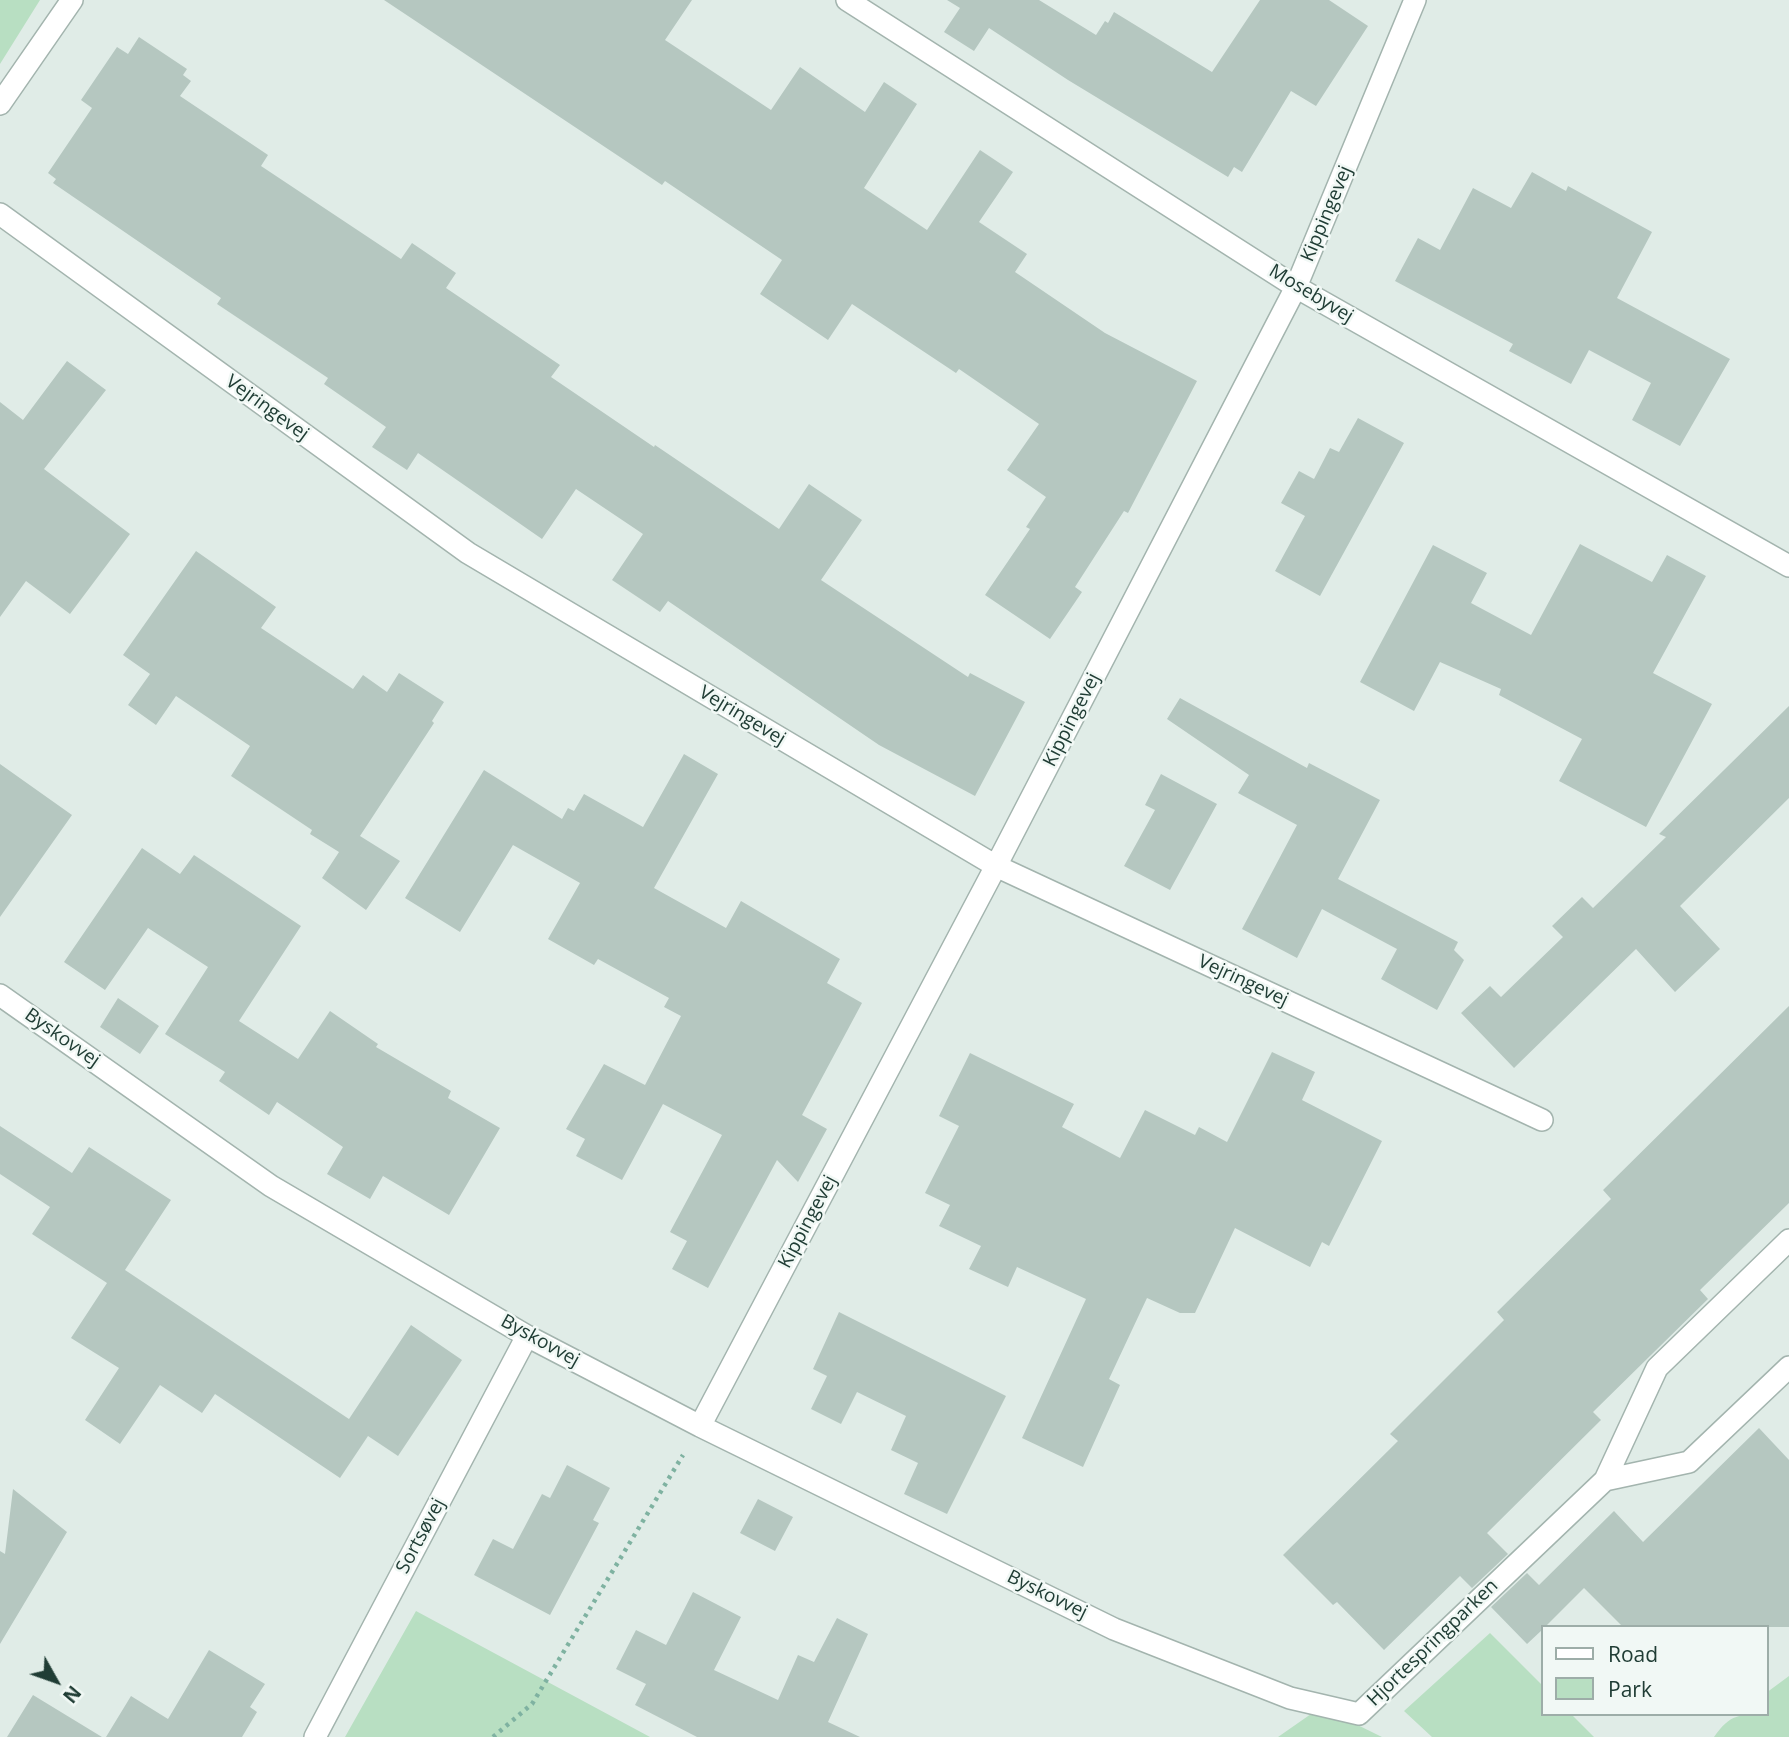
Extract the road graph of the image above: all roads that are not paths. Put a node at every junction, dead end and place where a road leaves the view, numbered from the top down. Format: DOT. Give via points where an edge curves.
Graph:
graph roads {
  1 [pos="72,0"];
  2 [pos="846,0"];
  3 [pos="1415,0"];
  4 [pos="0,104"];
  5 [pos="0,214"];
  6 [pos="1296,287"];
  7 [pos="1789,566"];
  8 [pos="996,866"];
  9 [pos="0,995"];
  10 [pos="1542,1120"];
  11 [pos="1789,1240"];
  12 [pos="527,1336"];
  13 [pos="1789,1367"];
  14 [pos="700,1426"];
  15 [pos="1605,1480"];
  16 [pos="1114,1629"];
  17 [pos="316,1737"];
  1 -- 4 [label="street"];
  2 -- 6 [label="street, Mosebyvej"];
  3 -- 6 [label="street, Kippingevej"];
  5 -- 8 [label="street, Vejringevej" via="468,553"];
  6 -- 7 [label="street, Mosebyvej"];
  6 -- 8 [label="street, Kippingevej"];
  8 -- 10 [label="street, Vejringevej"];
  8 -- 14 [label="street, Kippingevej"];
  9 -- 12 [label="street, Byskovvej" via="271,1186"];
  11 -- 15 [label="street, Hjortespringparken" via="1657,1368"];
  12 -- 14 [label="street, Byskovvej"];
  12 -- 17 [label="street, Sortsøvej"];
  13 -- 15 [label="street" via="1689,1462"];
  14 -- 16 [label="street, Byskovvej"];
  15 -- 16 [label="street, Hjortespringparken" via="1359,1714 1290,1698"];
}
